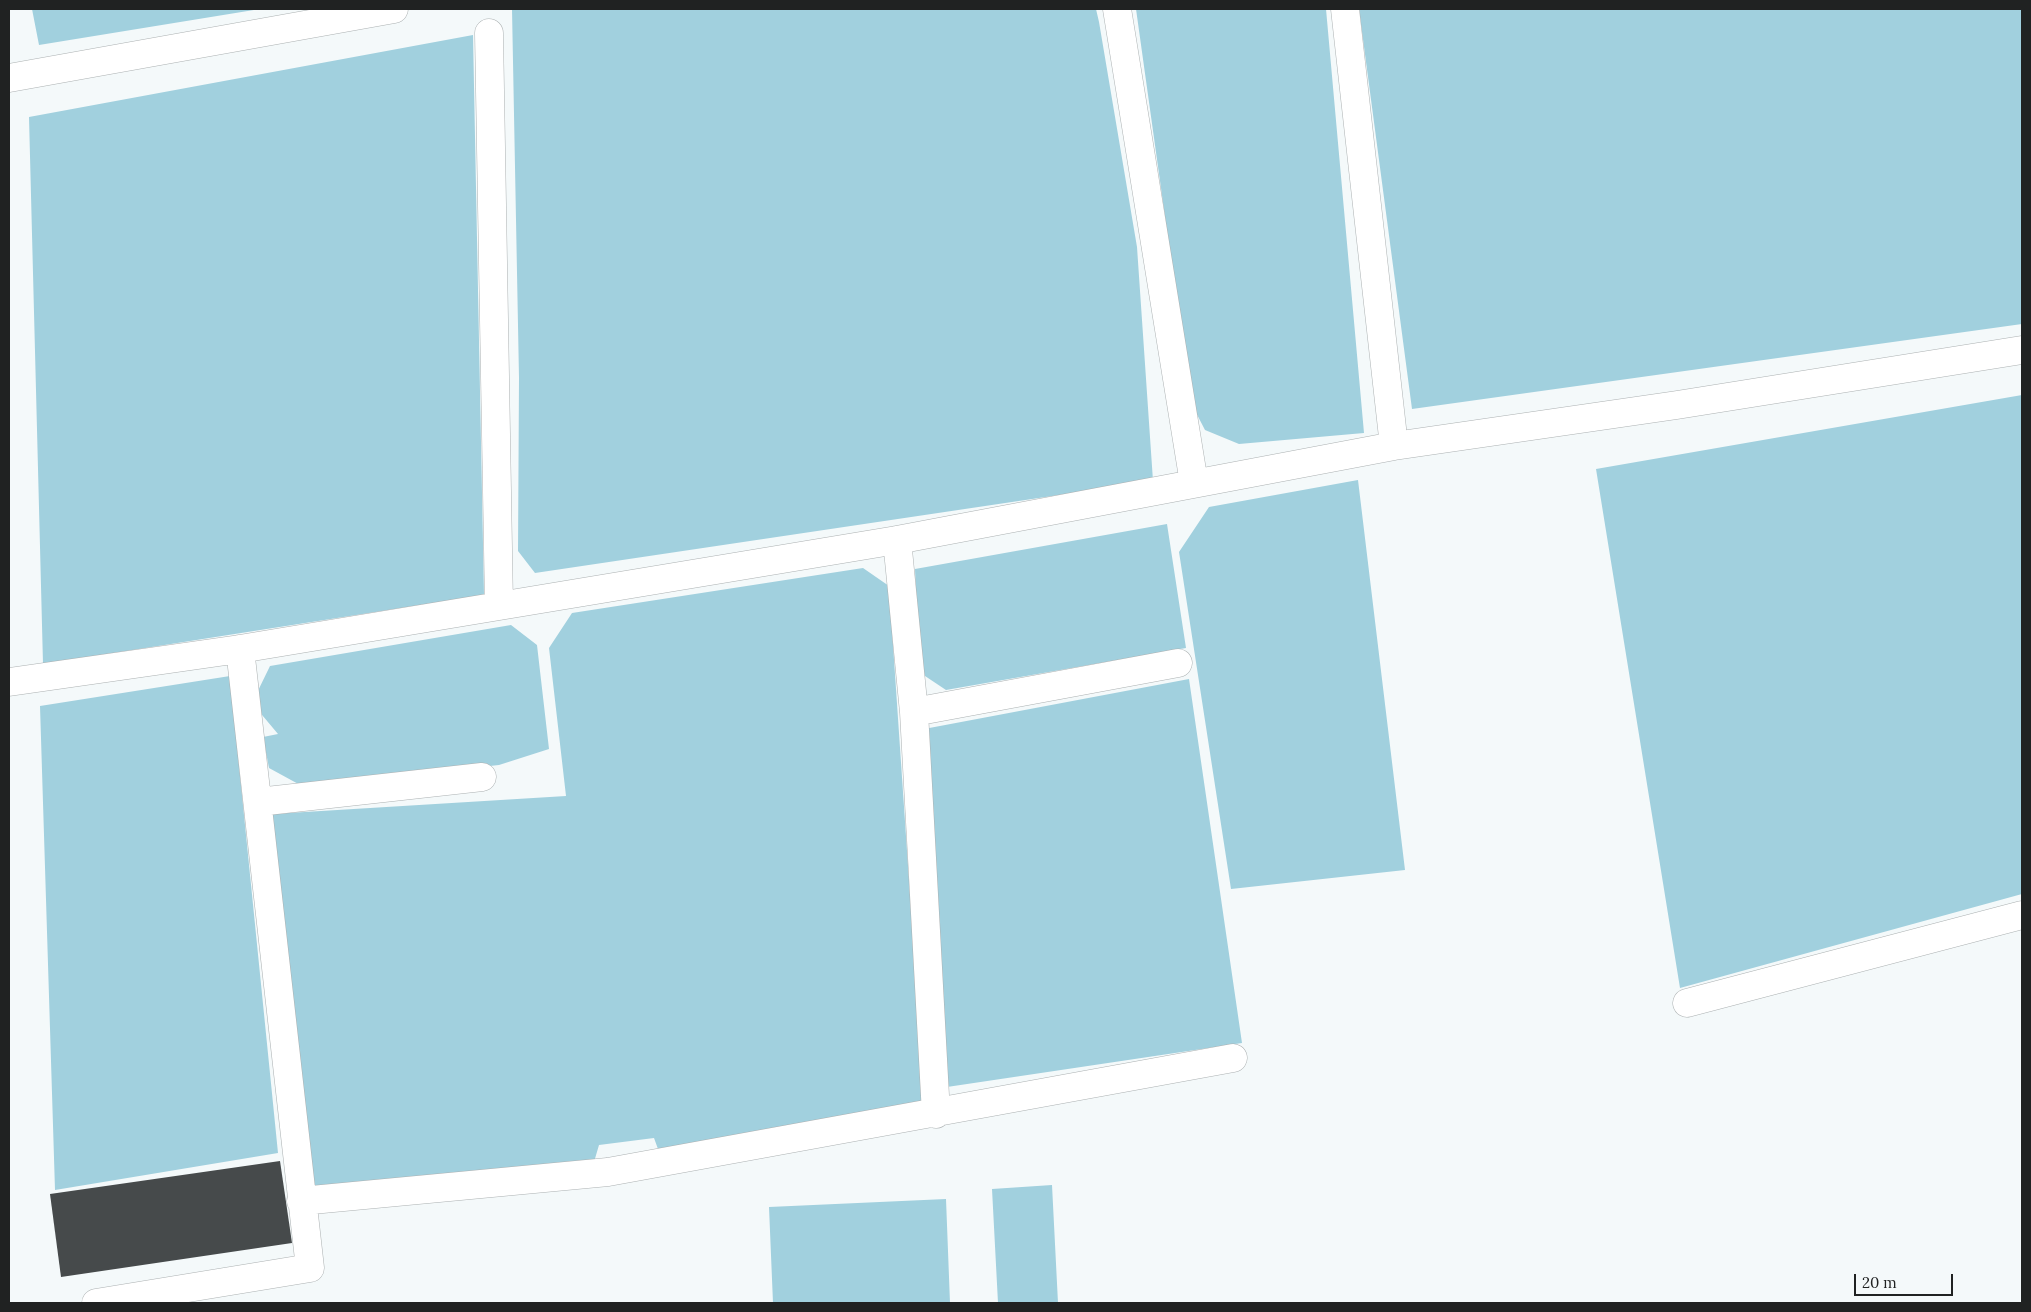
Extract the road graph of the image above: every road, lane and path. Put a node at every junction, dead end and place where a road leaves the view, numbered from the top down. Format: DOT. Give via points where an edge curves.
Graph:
graph roads {
  1 [pos="394,9"];
  2 [pos="1117,9"];
  3 [pos="1345,9"];
  4 [pos="489,32"];
  5 [pos="9,78"];
  6 [pos="2022,350"];
  7 [pos="1394,446"];
  8 [pos="1194,483"];
  9 [pos="897,540"];
  10 [pos="499,606"];
  11 [pos="240,649"];
  12 [pos="1178,663"];
  13 [pos="9,682"];
  14 [pos="914,712"];
  15 [pos="482,776"];
  16 [pos="258,802"];
  17 [pos="2022,915"];
  18 [pos="1687,1003"];
  19 [pos="1234,1058"];
  20 [pos="936,1114"];
  21 [pos="301,1201"];
  22 [pos="96,1303"];
  1 -- 5 [label="lane"];
  2 -- 8 [label="lane"];
  3 -- 7 [label="lane"];
  4 -- 10 [label="lane"];
  6 -- 7 [label="lane" via="1667,407"];
  7 -- 8 [label="lane"];
  8 -- 9 [label="lane"];
  9 -- 10 [label="lane"];
  9 -- 14 [label="lane"];
  10 -- 11 [label="lane"];
  11 -- 13 [label="lane"];
  11 -- 16 [label="lane"];
  12 -- 14 [label="lane"];
  14 -- 20 [label="lane"];
  15 -- 16 [label="lane"];
  16 -- 21 [label="lane"];
  17 -- 18 [label="lane"];
  19 -- 20 [label="lane"];
  20 -- 21 [label="lane" via="608,1172"];
  21 -- 22 [label="lane" via="310,1268"];
}
